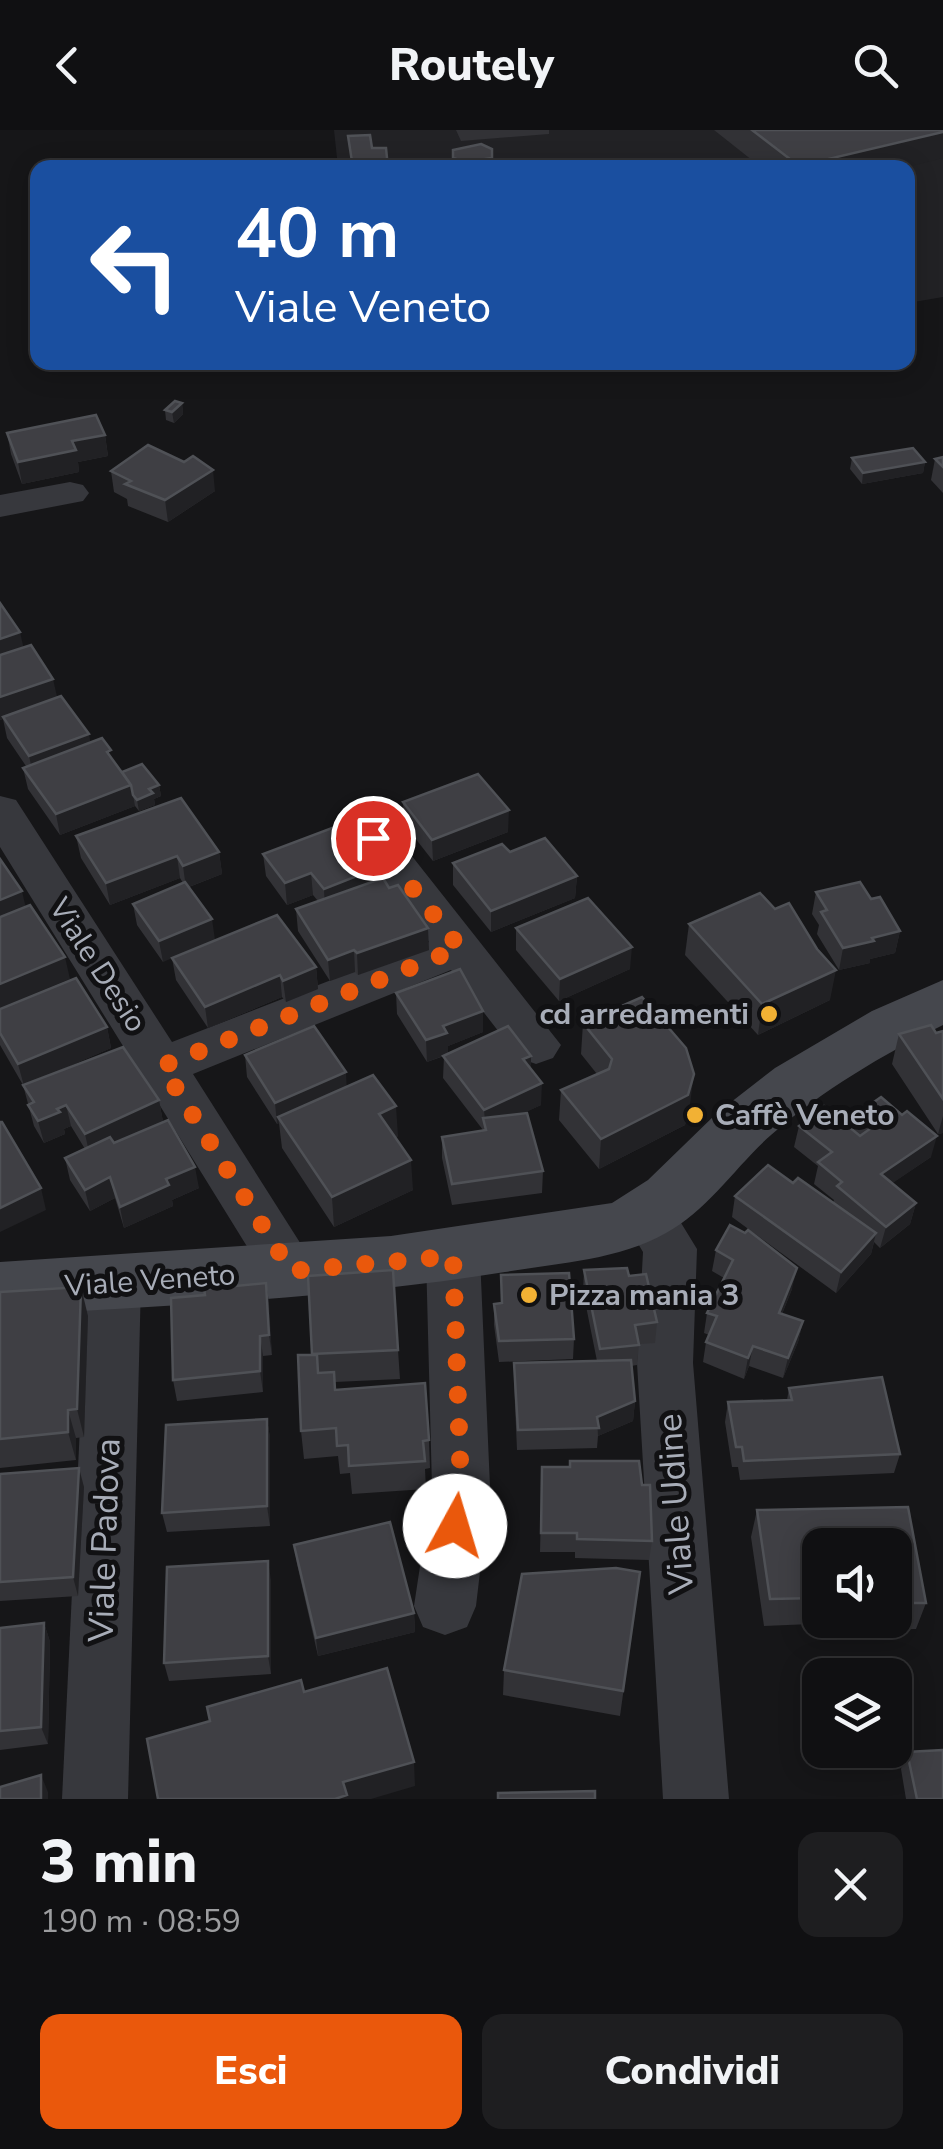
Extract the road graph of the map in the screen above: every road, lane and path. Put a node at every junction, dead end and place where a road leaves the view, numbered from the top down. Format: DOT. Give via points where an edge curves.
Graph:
graph roads {
  1 [pos="70,493"];
  2 [pos="0,506"];
  3 [pos="0,811"];
  4 [pos="373,838"];
  5 [pos="460,948"];
  6 [pos="943,1001"];
  7 [pos="536,1045"];
  8 [pos="162,1066"];
  9 [pos="648,1214"];
  10 [pos="453,1256"];
  11 [pos="291,1271"];
  12 [pos="114,1282"];
  13 [pos="0,1289"];
  14 [pos="444,1606"];
  15 [pos="95,1799"];
  16 [pos="696,1799"];
  1 -- 2 [label="street"];
  3 -- 8 [label="street, Viale Desio"];
  4 -- 5 [label="street"];
  5 -- 7 [label="street"];
  5 -- 8 [label="street"];
  6 -- 9 [label="main road, Viale Veneto" via="880,1030 796,1084"];
  8 -- 11 [label="street, Viale Desio"];
  9 -- 10 [label="main road, Viale Veneto" via="613,1228"];
  9 -- 16 [label="street, Viale Udine" via="670,1249 665,1363"];
  10 -- 11 [label="main road, Viale Veneto"];
  10 -- 14 [label="street" via="461,1487"];
  11 -- 12 [label="main road, Viale Veneto"];
  12 -- 13 [label="main road, Viale Veneto"];
  12 -- 15 [label="street, Viale Padova"];
}
